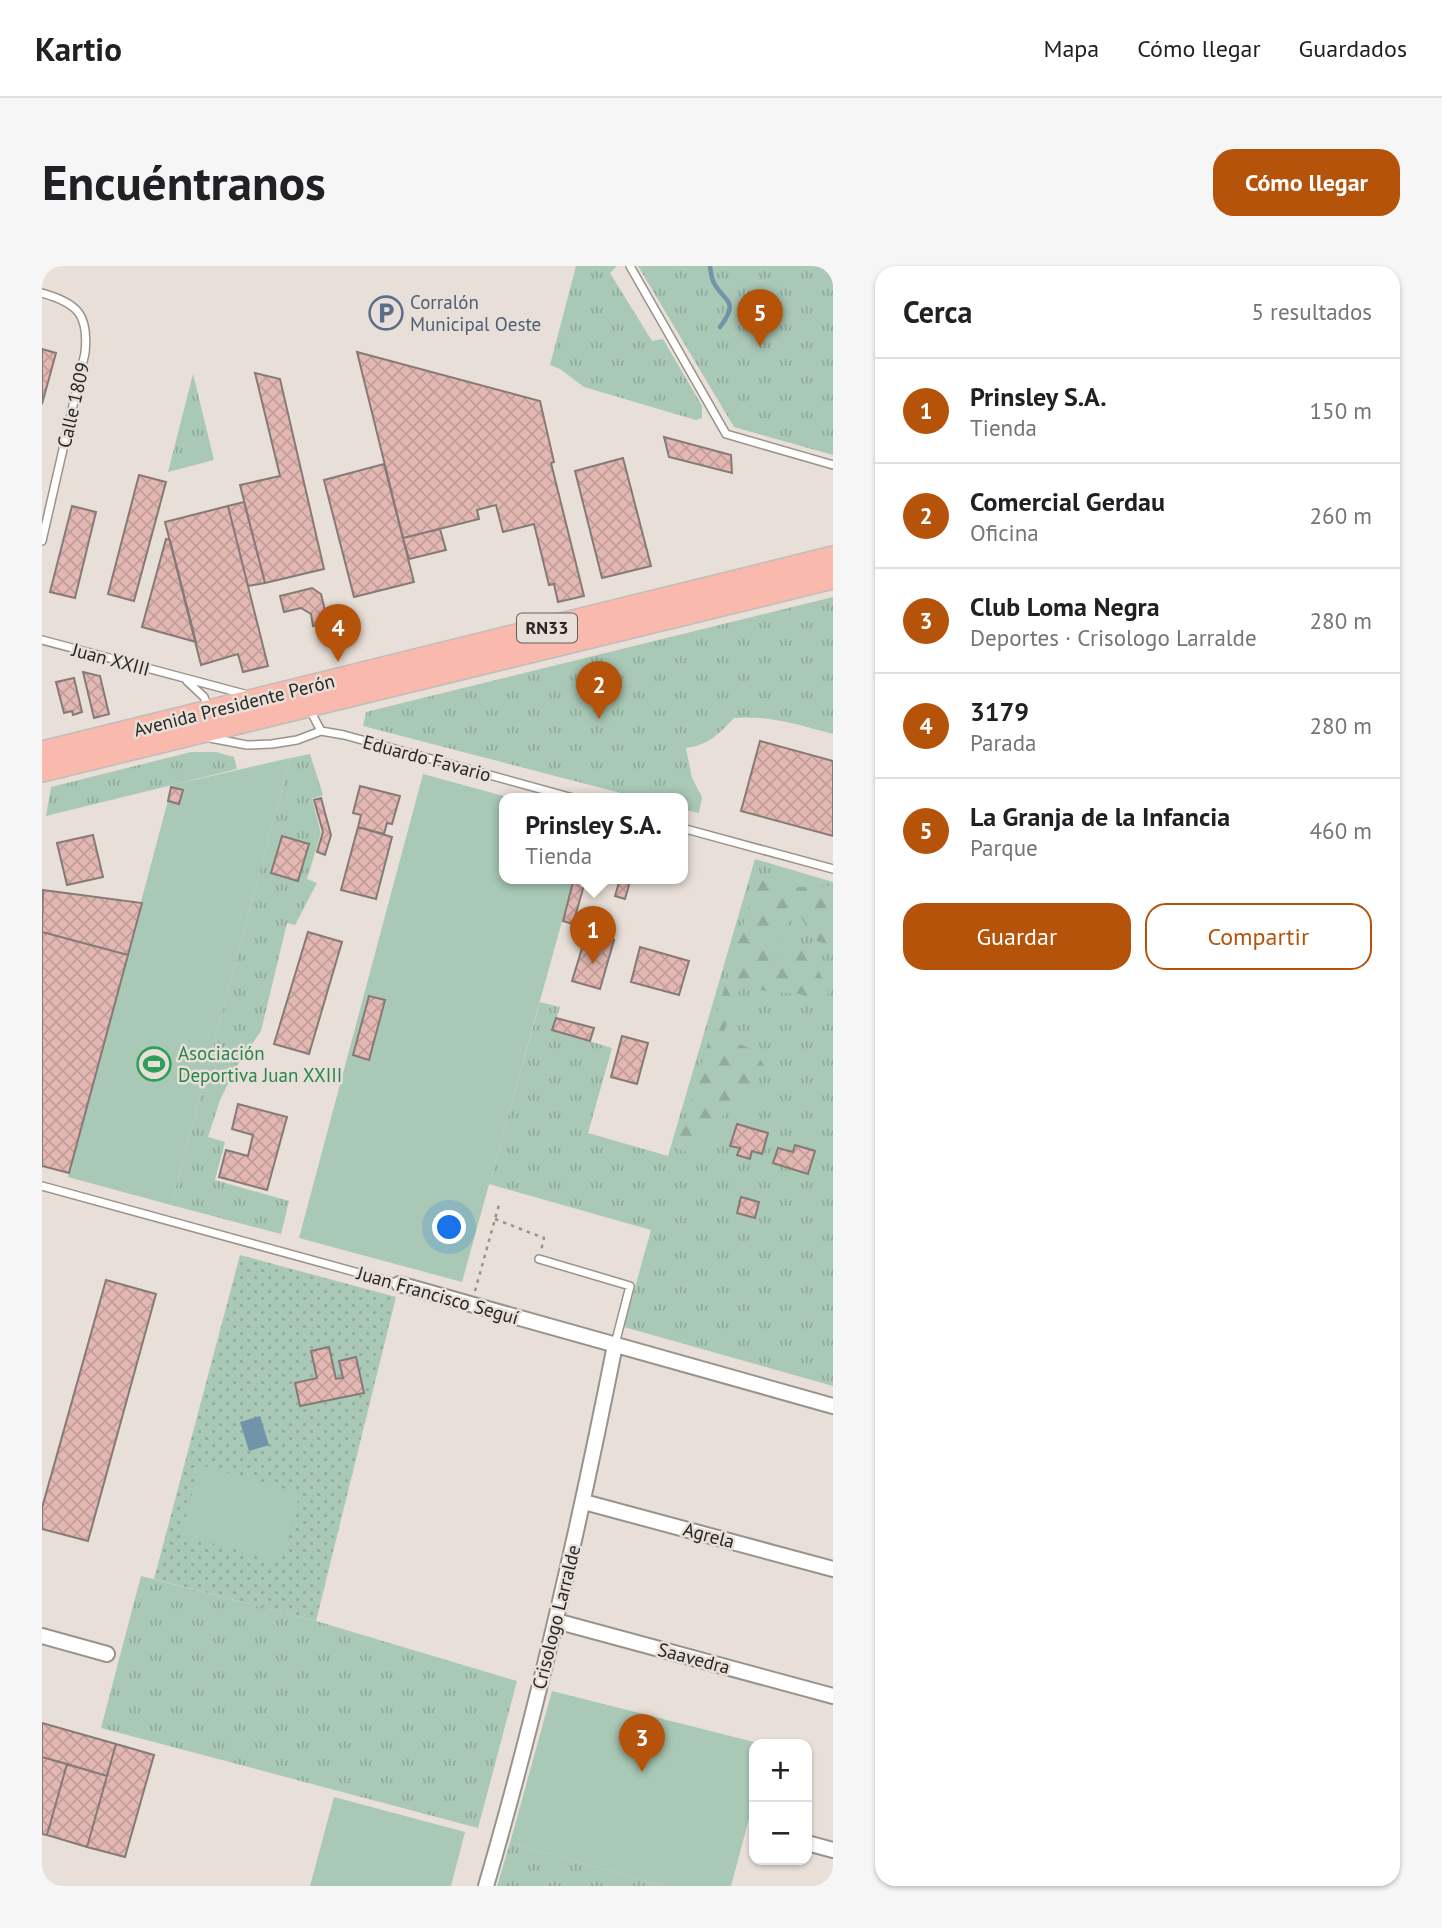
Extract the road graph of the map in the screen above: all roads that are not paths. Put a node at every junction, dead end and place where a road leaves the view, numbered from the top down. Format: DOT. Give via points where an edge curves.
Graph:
graph roads {
  1 [pos="630,266"];
  2 [pos="42,293"];
  3 [pos="833,465"];
  4 [pos="42,541"];
  5 [pos="833,557"];
  6 [pos="833,578"];
  7 [pos="42,640"];
  8 [pos="181,677"];
  9 [pos="304,697"];
  10 [pos="260,698"];
  11 [pos="213,719"];
  12 [pos="321,731"];
  13 [pos="192,733"];
  14 [pos="247,745"];
  15 [pos="42,752"];
  16 [pos="42,771"];
  17 [pos="555,793"];
  18 [pos="688,830"];
  19 [pos="833,869"];
  20 [pos="42,1186"];
  21 [pos="539,1259"];
  22 [pos="399,1284"];
  23 [pos="615,1345"];
  24 [pos="833,1406"];
  25 [pos="584,1502"];
  26 [pos="833,1569"];
  27 [pos="556,1621"];
  28 [pos="42,1636"];
  29 [pos="107,1654"];
  30 [pos="833,1696"];
  31 [pos="812,1844"];
  32 [pos="833,1850"];
  33 [pos="486,1886"];
  1 -- 3 [label="lane" via="726,434"];
  2 -- 4 [label="lane, Calle 1809" via="75,306 87,337"];
  5 -- 9 [label="main road, Avenida Presidente Perón / RN33"];
  6 -- 9 [label="main road, Avenida Presidente Perón / RN33"];
  7 -- 8 [label="lane, Juan XXIII"];
  8 -- 10 [label="lane, Juan XXIII"];
  8 -- 11 [label="lane, Juan XXIII" via="204,696"];
  9 -- 10 [label="main road, Avenida Presidente Perón / RN33"];
  9 -- 11 [label="main road, Avenida Presidente Perón / RN33"];
  9 -- 12 [label="lane"];
  10 -- 11 [label="main road, Avenida Presidente Perón / RN33"];
  11 -- 13 [label="main road, Avenida Presidente Perón / RN33"];
  11 -- 14 [label="lane, Juan XXIII"];
  11 -- 15 [label="main road, Avenida Presidente Perón / RN33"];
  12 -- 14 [label="lane" via="285,742"];
  12 -- 17 [label="lane, Eduardo Favario"];
  13 -- 14 [label="lane"];
  13 -- 16 [label="main road, Avenida Presidente Perón / RN33"];
  18 -- 19 [label="lane"];
  20 -- 22 [label="lane, Juan Francisco Seguí"];
  21 -- 23 [label="lane" via="631,1286"];
  22 -- 23 [label="street, Juan Francisco Seguí"];
  23 -- 24 [label="street, Juan Francisco Seguí"];
  23 -- 25 [label="street, Crisologo Larralde"];
  25 -- 26 [label="street, Agrela"];
  25 -- 27 [label="street, Crisologo Larralde"];
  27 -- 30 [label="street, Saavedra"];
  27 -- 33 [label="street, Crisologo Larralde"];
  28 -- 29 [label="street"];
  31 -- 32 [label="street"];
}
